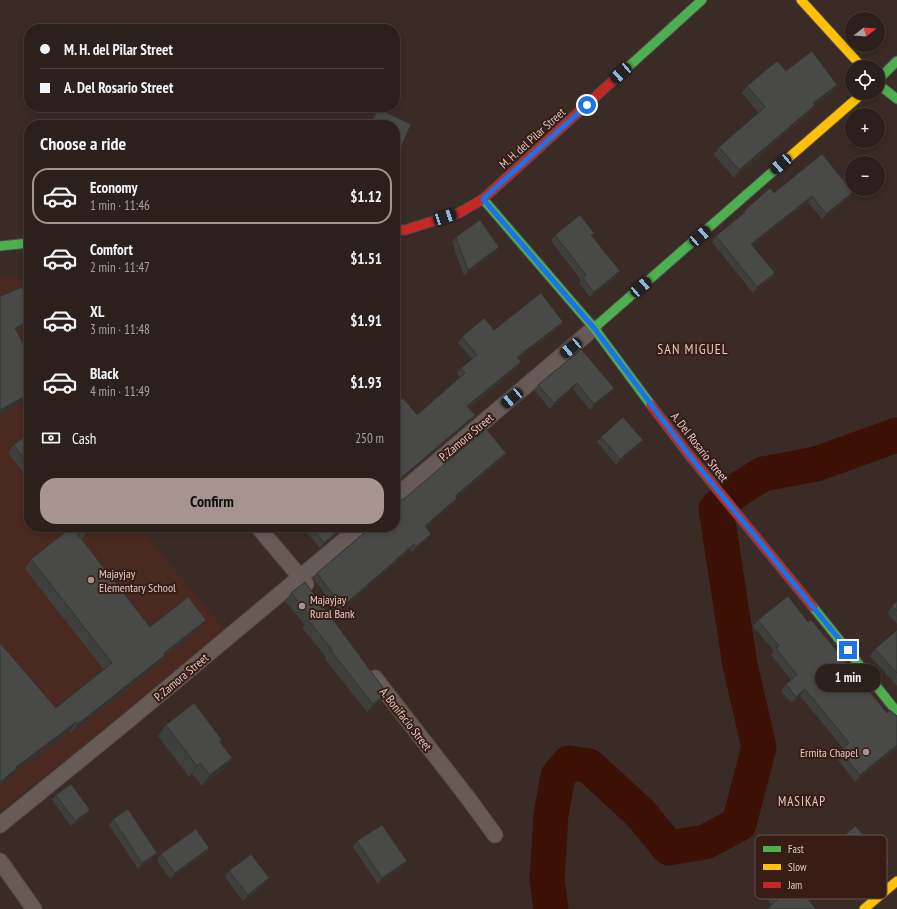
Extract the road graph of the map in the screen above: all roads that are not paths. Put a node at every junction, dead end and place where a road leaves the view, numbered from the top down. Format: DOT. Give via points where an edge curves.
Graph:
graph roads {
  1 [pos="702,0"];
  2 [pos="801,0"];
  3 [pos="856,60"];
  4 [pos="897,61"];
  5 [pos="885,73"];
  6 [pos="885,90"];
  7 [pos="897,99"];
  8 [pos="855,100"];
  9 [pos="483,199"];
  10 [pos="400,230"];
  11 [pos="24,244"];
  12 [pos="0,246"];
  13 [pos="594,328"];
  14 [pos="400,493"];
  15 [pos="262,532"];
  16 [pos="354,532"];
  17 [pos="301,577"];
  18 [pos="315,596"];
  19 [pos="366,666"];
  20 [pos="897,712"];
  21 [pos="0,824"];
  22 [pos="495,836"];
  23 [pos="0,861"];
  24 [pos="897,881"];
  25 [pos="887,889"];
  26 [pos="876,899"];
  27 [pos="34,909"];
  28 [pos="864,909"];
  1 -- 9 [label="main road, M. H. del Pilar Street"];
  2 -- 3 [label="main road"];
  4 -- 5 [label="main road"];
  6 -- 7 [label="main road"];
  8 -- 13 [label="main road, P. Zamora Street"];
  9 -- 10 [label="main road, M. H. del Pilar Street" via="459,213"];
  9 -- 13 [label="main road, A. Del Rosario Street"];
  11 -- 12 [label="main road"];
  13 -- 14 [label="street, P. Zamora Street"];
  13 -- 20 [label="main road, A. Del Rosario Street" via="689,455"];
  15 -- 17 [label="street"];
  16 -- 17 [label="street, P. Zamora Street"];
  17 -- 18 [label="street"];
  17 -- 21 [label="street, P. Zamora Street"];
  19 -- 22 [label="street, A. Bonifacio Street"];
  23 -- 27 [label="street"];
  24 -- 25 [label="main road"];
  26 -- 28 [label="main road"];
}
